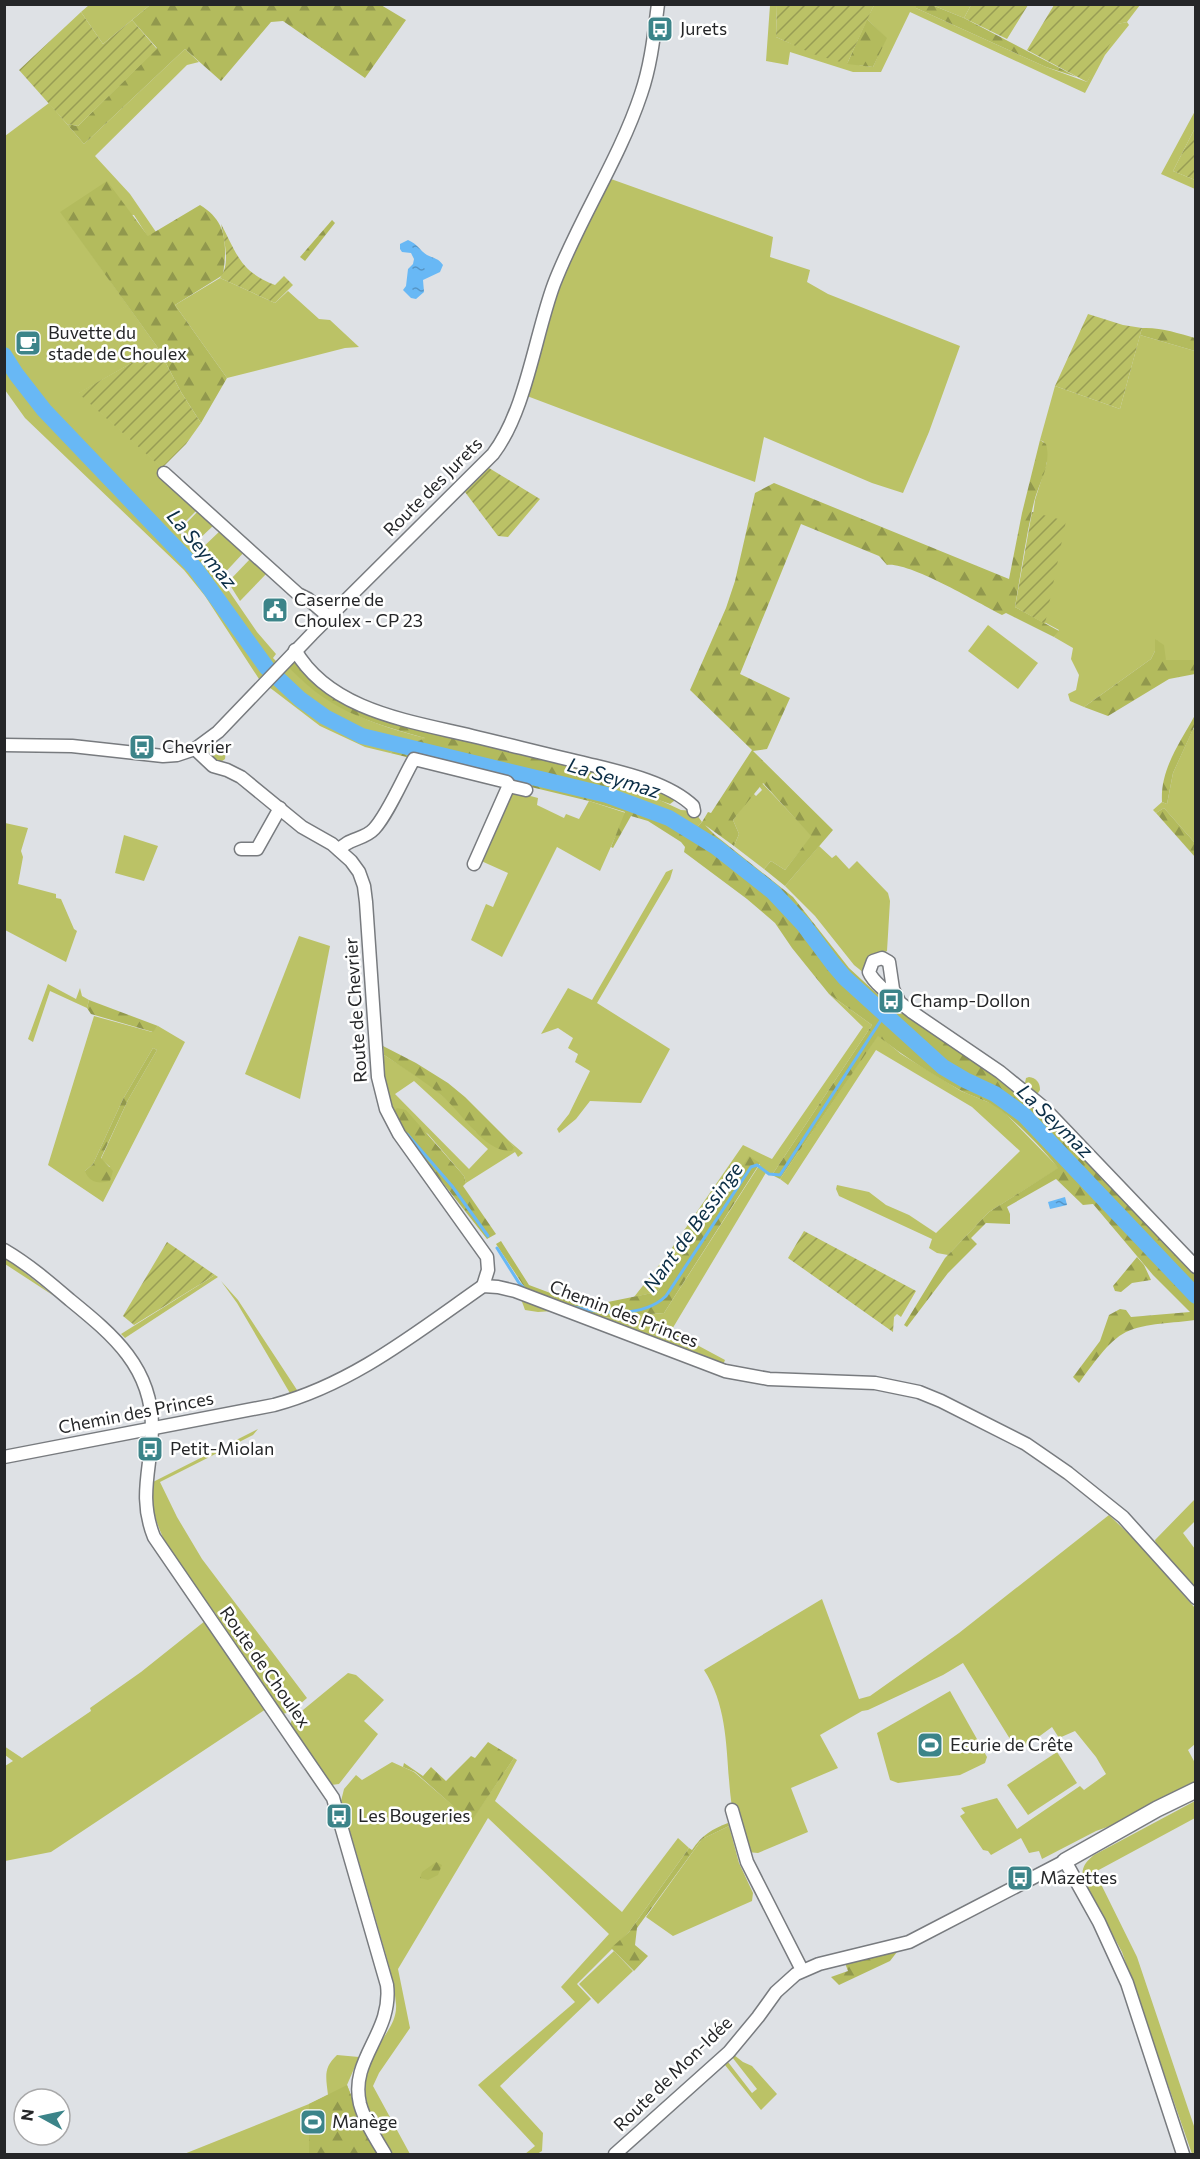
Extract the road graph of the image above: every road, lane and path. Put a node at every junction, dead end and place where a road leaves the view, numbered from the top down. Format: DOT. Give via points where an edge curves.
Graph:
graph roads {
  1 [pos="658,4"];
  2 [pos="164,473"];
  3 [pos="329,616"];
  4 [pos="296,650"];
  5 [pos="4,745"];
  6 [pos="195,749"];
  7 [pos="509,786"];
  8 [pos="526,790"];
  9 [pos="280,808"];
  10 [pos="694,811"];
  11 [pos="242,849"];
  12 [pos="339,850"];
  13 [pos="474,864"];
  14 [pos="899,1001"];
  15 [pos="4,1250"];
  16 [pos="1196,1267"];
  17 [pos="483,1286"];
  18 [pos="152,1429"];
  19 [pos="4,1457"];
  20 [pos="1196,1598"];
  21 [pos="1196,1790"];
  22 [pos="732,1810"];
  23 [pos="1065,1861"];
  24 [pos="802,1971"];
  25 [pos="385,2154"];
  26 [pos="615,2154"];
  27 [pos="1183,2154"];
  1 -- 3 [label="street, Route des Jurets" via="651,57 640,97 555,283 507,432 493,454"];
  2 -- 3 [label="street" via="298,594"];
  3 -- 4 [label="street, Route des Jurets"];
  4 -- 6 [label="street, Route des Jurets" via="218,732"];
  4 -- 10 [label="street" via="315,676 368,708 622,773 676,793"];
  5 -- 6 [label="street, Route des Jurets" via="72,746 163,756"];
  6 -- 9 [label="street, Route de Chevrier" via="213,766 241,777"];
  7 -- 8 [label="street"];
  7 -- 12 [label="street" via="507,782 414,759 375,828 344,843"];
  7 -- 13 [label="street"];
  9 -- 11 [label="street" via="257,849"];
  9 -- 12 [label="street, Route de Chevrier"];
  12 -- 17 [label="street, Route de Chevrier" via="351,861 364,886 378,1077 386,1110 407,1146 487,1257"];
  14 -- 14 [label="street" via="891,982 891,966 886,959 873,961 869,972 873,980"];
  14 -- 16 [label="street" via="1043,1107"];
  15 -- 18 [label="street, Route de Choulex" via="68,1298 124,1348 142,1378"];
  17 -- 18 [label="street, Chemin des Princes" via="379,1359 339,1382 274,1406"];
  17 -- 20 [label="street, Chemin des Princes" via="508,1289 725,1371 769,1379 875,1383 941,1401 1026,1444 1068,1473 1123,1517"];
  18 -- 19 [label="street, Chemin des Princes"];
  18 -- 25 [label="street, Route de Choulex" via="145,1486 146,1509 154,1537 328,1788 337,1808 387,1985 386,2014 360,2071 358,2088 363,2112"];
  21 -- 23 [label="main road, Route de Mon-Idée"];
  22 -- 24 [label="street" via="751,1870"];
  23 -- 24 [label="street, Route de Mon-Idée" via="909,1942"];
  23 -- 27 [label="street" via="1127,1983"];
  24 -- 26 [label="street, Route de Mon-Idée" via="776,1992 729,2052"];
}
